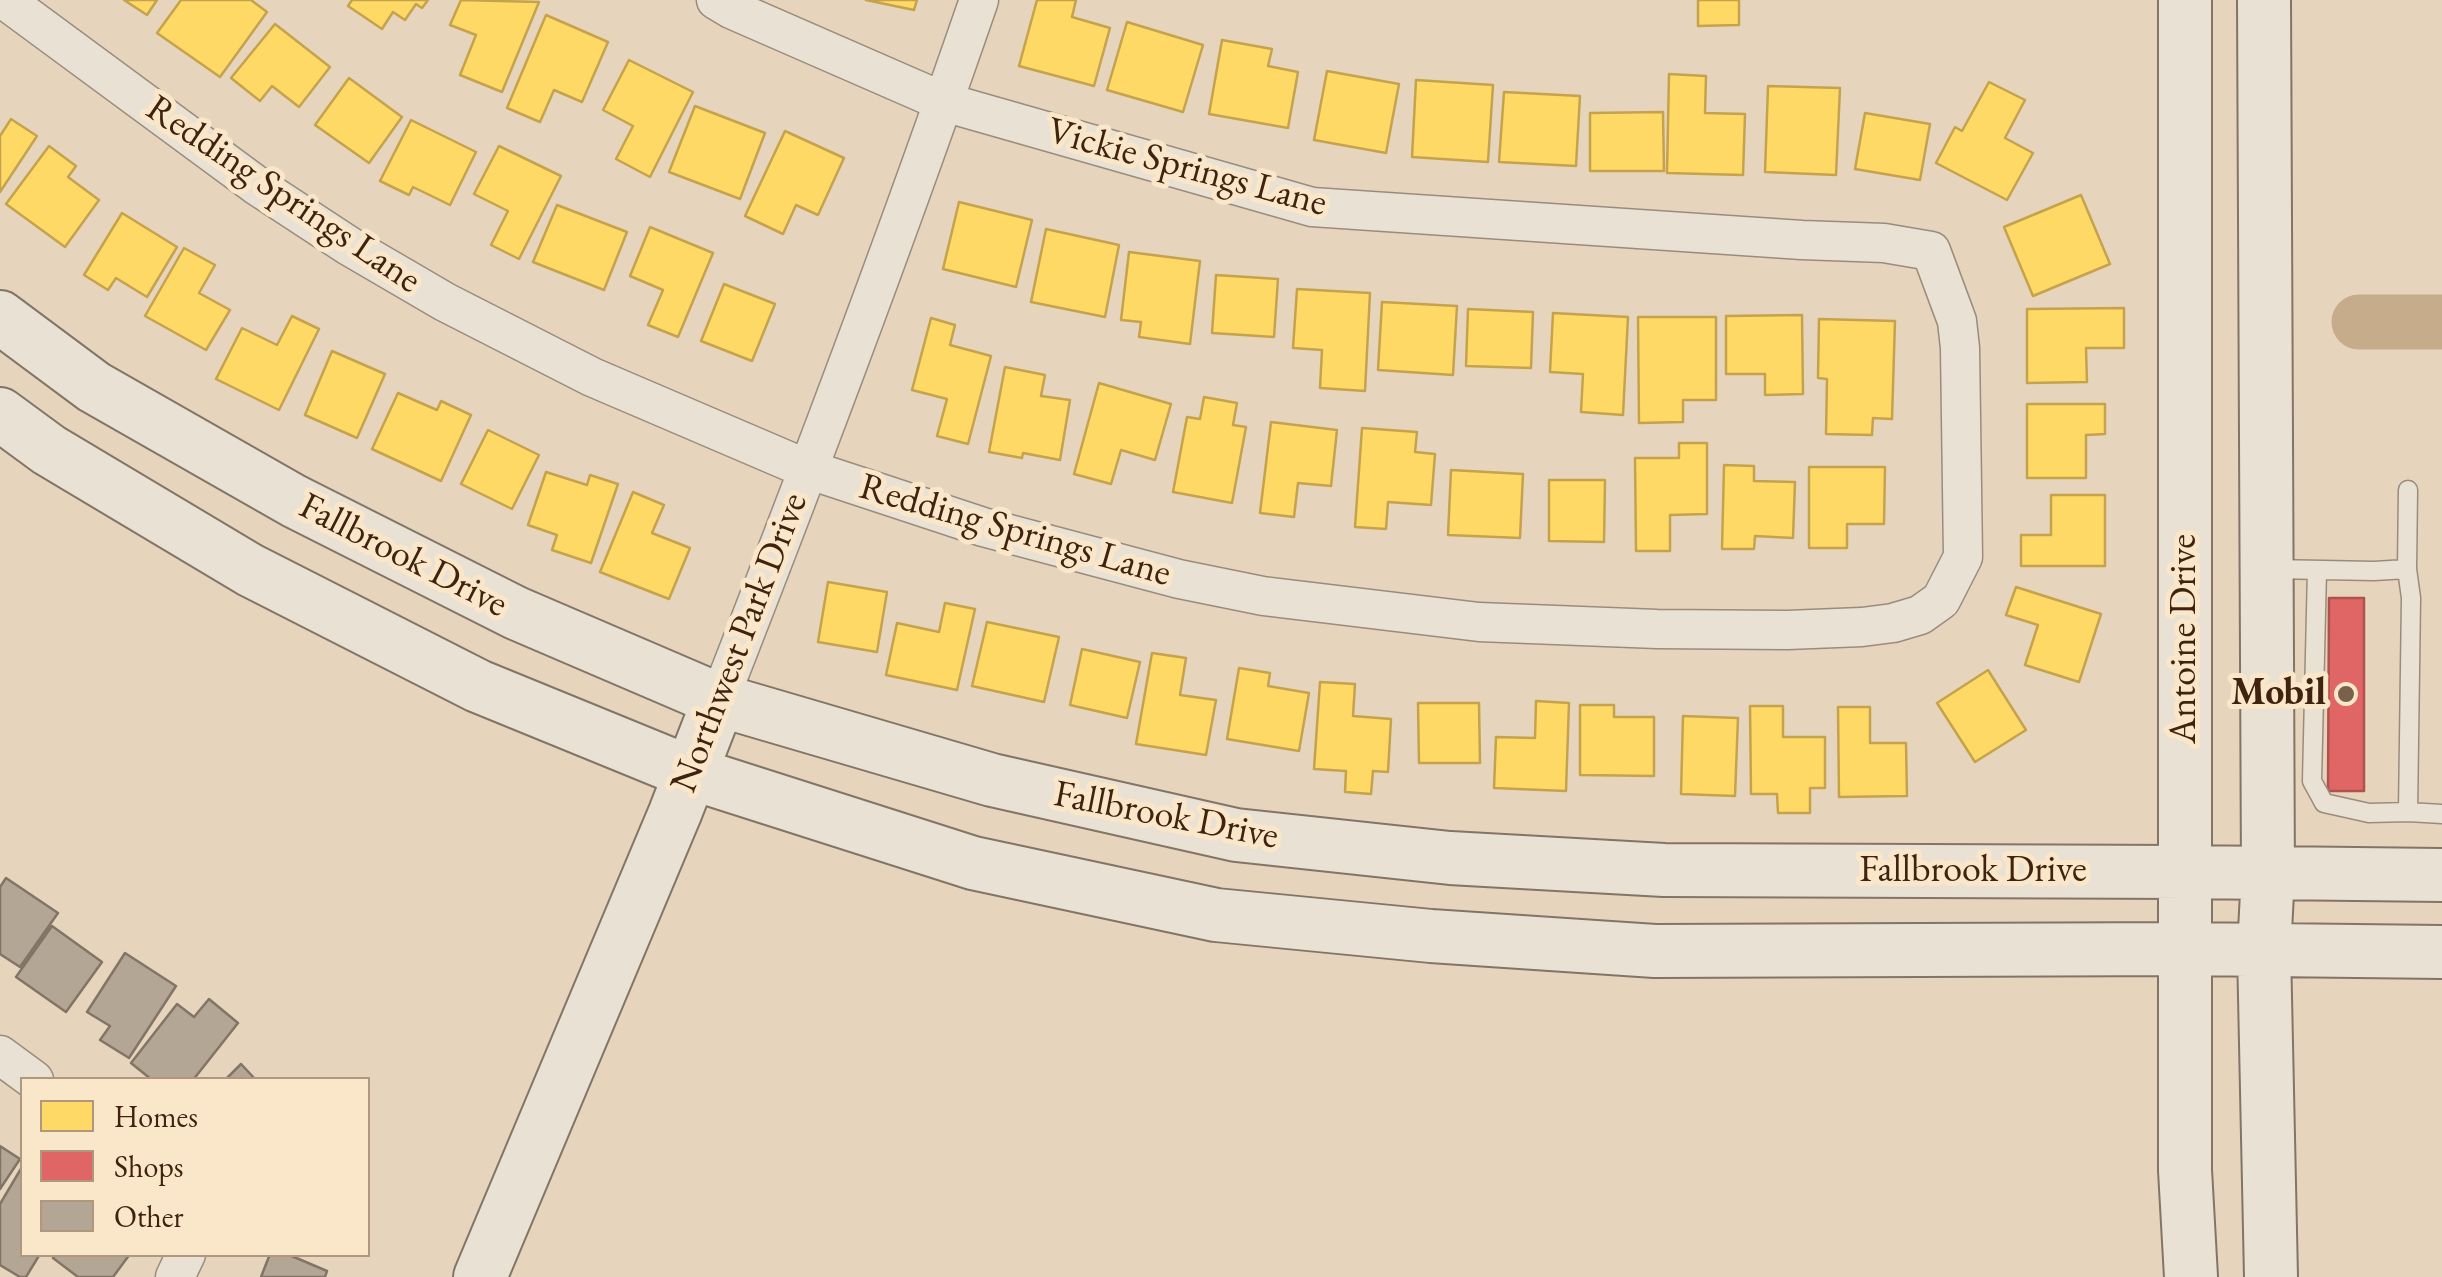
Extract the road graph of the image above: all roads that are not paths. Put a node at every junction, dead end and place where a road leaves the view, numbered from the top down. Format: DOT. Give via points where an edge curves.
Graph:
graph roads {
  1 [pos="5,0"];
  2 [pos="716,0"];
  3 [pos="979,0"];
  4 [pos="2185,0"];
  5 [pos="2264,0"];
  6 [pos="944,102"];
  7 [pos="0,317"];
  8 [pos="0,414"];
  9 [pos="807,470"];
  10 [pos="2408,490"];
  11 [pos="2266,569"];
  12 [pos="2407,569"];
  13 [pos="2317,570"];
  14 [pos="1734,630"];
  15 [pos="719,700"];
  16 [pos="2291,732"];
  17 [pos="691,774"];
  18 [pos="2408,812"];
  19 [pos="2442,814"];
  20 [pos="2184,872"];
  21 [pos="2268,874"];
  22 [pos="2442,876"];
  23 [pos="2185,949"];
  24 [pos="2264,950"];
  25 [pos="2442,952"];
  26 [pos="0,1055"];
  27 [pos="30,1077"];
  28 [pos="480,1277"];
  29 [pos="2191,1277"];
  30 [pos="2272,1277"];
  1 -- 9 [label="street, Redding Springs Lane" via="348,246 592,377"];
  2 -- 6 [label="street, Vickie Springs Lane"];
  3 -- 6 [label="street, Northwest Park Drive"];
  4 -- 20 [label="main road, Antoine Drive"];
  5 -- 11 [label="main road"];
  6 -- 9 [label="street, Northwest Park Drive"];
  6 -- 14 [label="street, Vickie Springs Lane" via="1312,208 1931,251 1957,320 1960,348 1962,557 1941,600 1893,623"];
  7 -- 15 [label="main road, Fallbrook Drive" via="94,387 294,501 516,613"];
  8 -- 17 [label="main road, Fallbrook Drive" via="48,450 250,570 478,686"];
  9 -- 14 [label="street, Redding Springs Lane" via="983,527 1263,596 1480,622"];
  9 -- 15 [label="street, Northwest Park Drive"];
  10 -- 12 [label="lane"];
  11 -- 13 [label="lane"];
  11 -- 16 [label="main road"];
  12 -- 13 [label="lane"];
  12 -- 18 [label="lane"];
  13 -- 16 [label="lane"];
  15 -- 17 [label="main road, Northwest Park Drive"];
  15 -- 20 [label="main road, Fallbrook Drive" via="992,780 1236,836 1664,870"];
  16 -- 18 [label="lane" via="2324,804"];
  16 -- 21 [label="main road"];
  17 -- 23 [label="main road, Fallbrook Drive" via="973,862 1216,914 1655,951"];
  17 -- 28 [label="main road, Northwest Park Drive"];
  18 -- 19 [label="lane"];
  20 -- 21 [label="main road, Fallbrook Drive"];
  20 -- 23 [label="main road, Antoine Drive"];
  21 -- 22 [label="main road, Fallbrook Drive"];
  21 -- 24 [label="main road"];
  23 -- 24 [label="main road, Fallbrook Drive"];
  23 -- 29 [label="main road, Antoine Drive" via="2184,1170"];
  24 -- 25 [label="main road, Fallbrook Drive"];
  24 -- 30 [label="main road"];
  26 -- 27 [label="street"];
}
